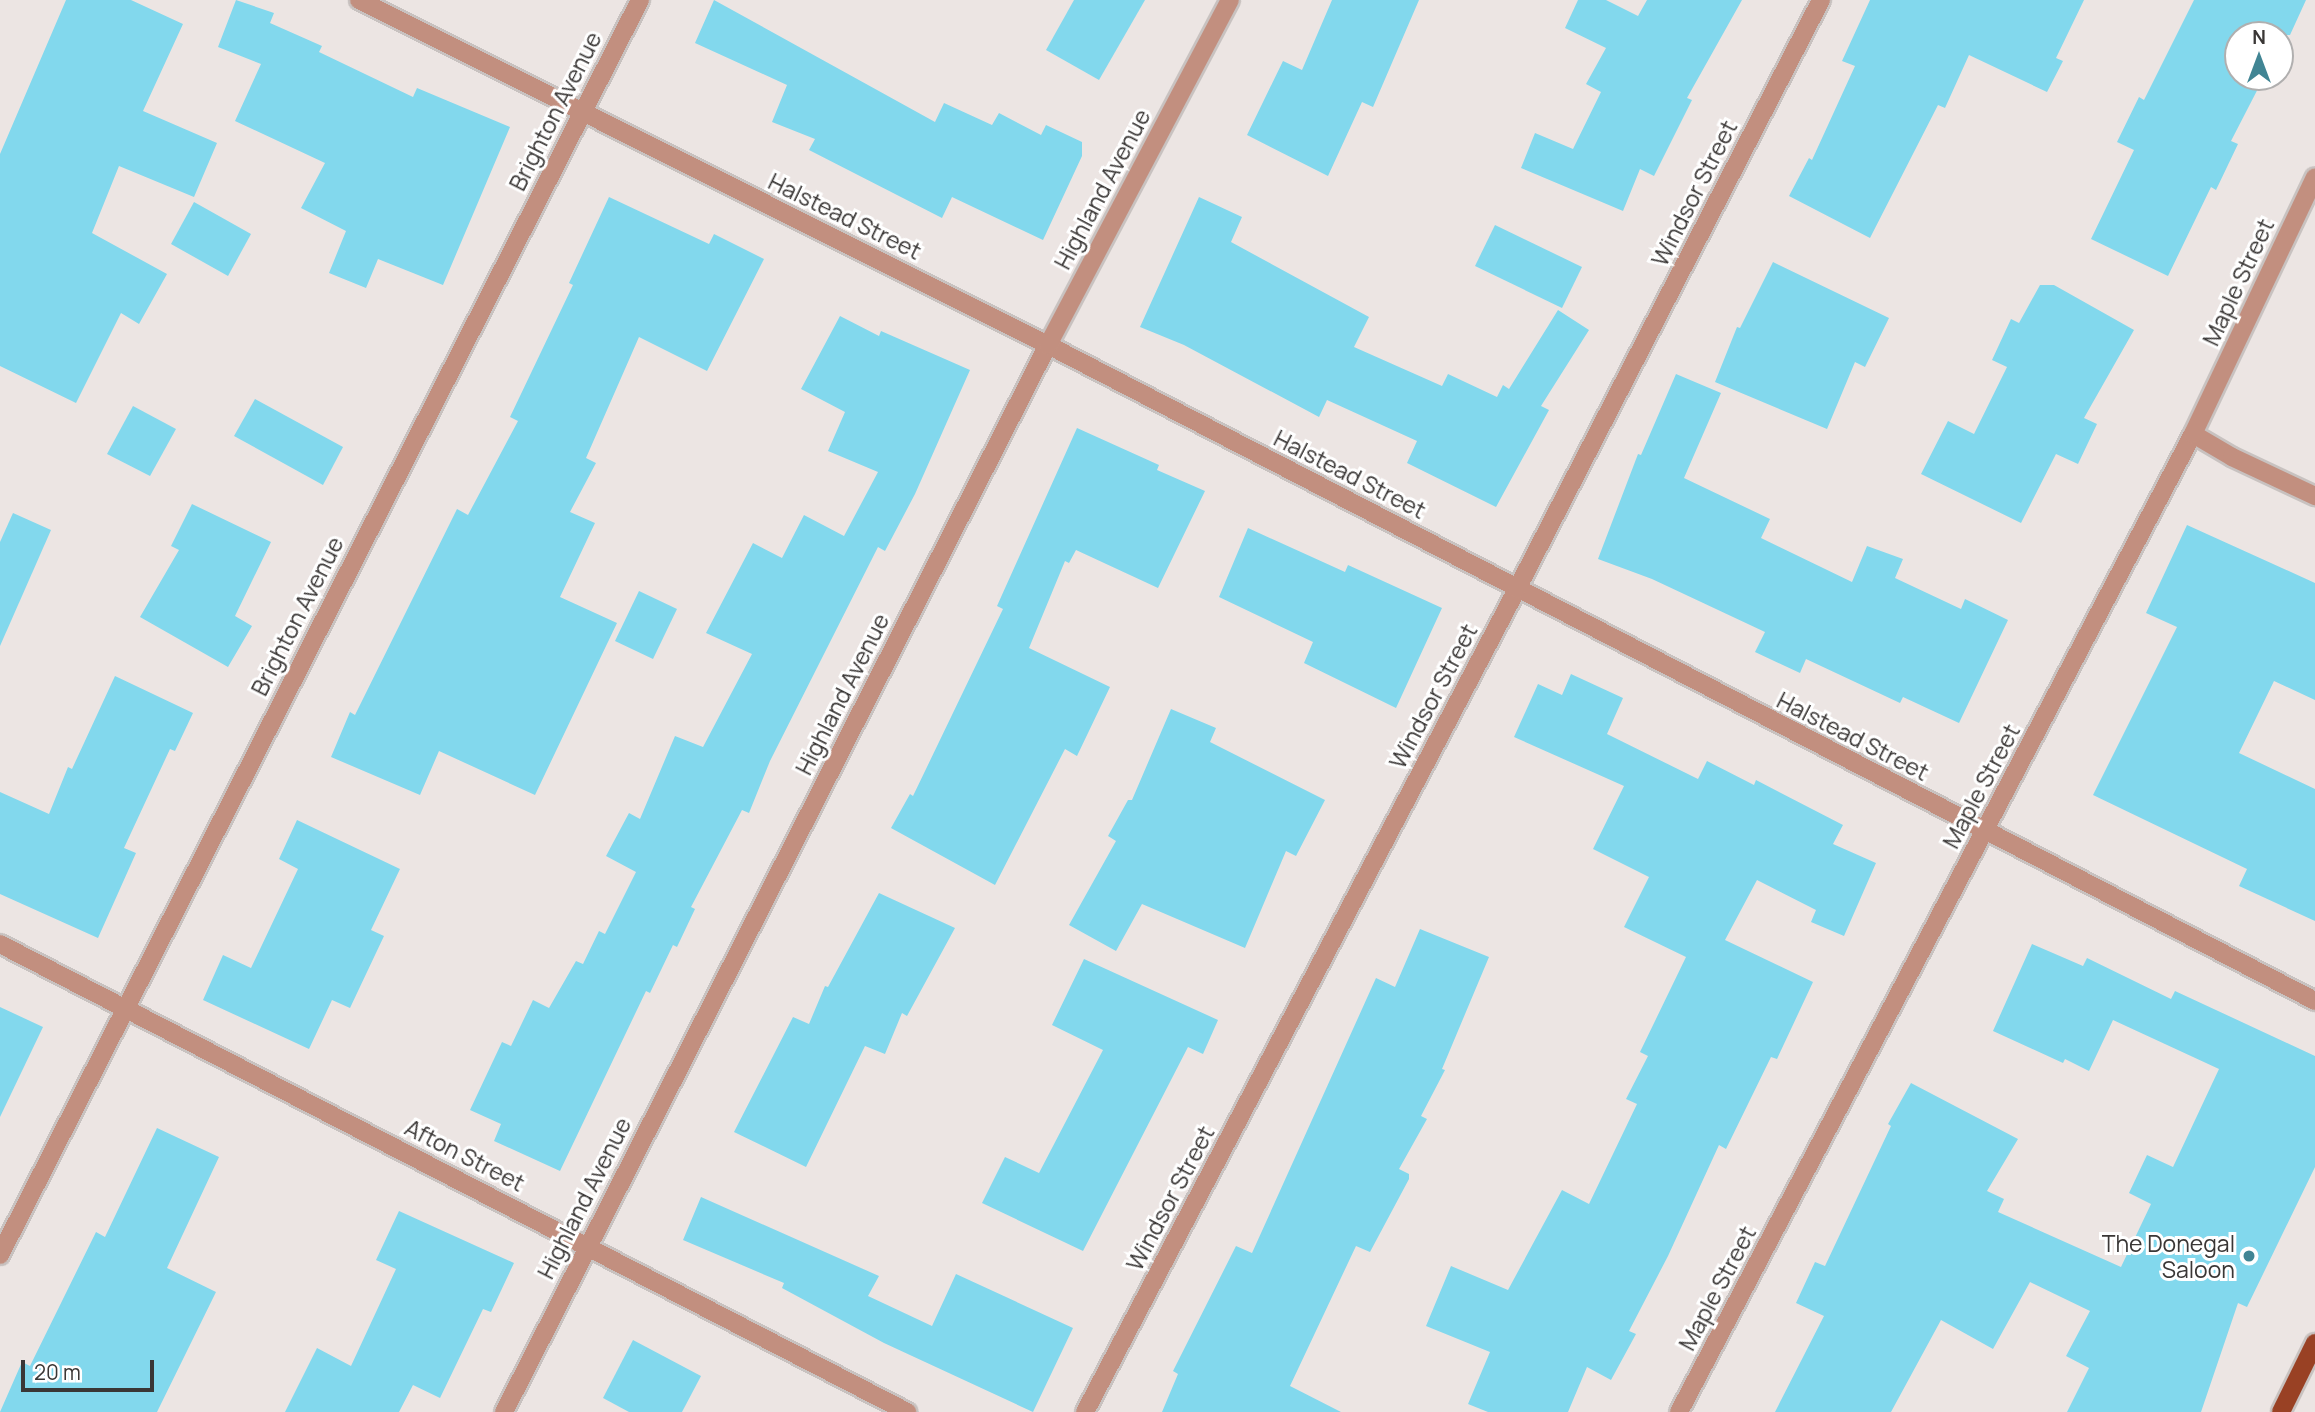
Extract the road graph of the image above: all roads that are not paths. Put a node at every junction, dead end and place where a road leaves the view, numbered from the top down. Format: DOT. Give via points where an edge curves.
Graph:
graph roads {
  1 [pos="359,0"];
  2 [pos="640,0"];
  3 [pos="1230,0"];
  4 [pos="1821,0"];
  5 [pos="580,112"];
  6 [pos="2315,177"];
  7 [pos="1048,345"];
  8 [pos="2193,434"];
  9 [pos="2315,496"];
  10 [pos="1517,589"];
  11 [pos="1984,831"];
  12 [pos="0,944"];
  13 [pos="2315,1001"];
  14 [pos="126,1008"];
  15 [pos="587,1246"];
  16 [pos="0,1255"];
  17 [pos="2315,1343"];
  18 [pos="503,1412"];
  19 [pos="907,1412"];
  20 [pos="1085,1412"];
  21 [pos="1679,1412"];
  22 [pos="2281,1412"];
  1 -- 5 [label="street, Halstead Street"];
  2 -- 5 [label="street, Brighton Avenue"];
  3 -- 7 [label="street, Highland Avenue"];
  4 -- 10 [label="street, Windsor Street"];
  5 -- 7 [label="street, Halstead Street"];
  5 -- 14 [label="street, Brighton Avenue"];
  6 -- 8 [label="street, Maple Street"];
  7 -- 10 [label="street, Halstead Street"];
  7 -- 15 [label="street, Highland Avenue"];
  8 -- 9 [label="street"];
  8 -- 11 [label="street, Maple Street"];
  10 -- 11 [label="street, Halstead Street"];
  10 -- 20 [label="street, Windsor Street"];
  11 -- 13 [label="street, Halstead Street"];
  11 -- 21 [label="street, Maple Street"];
  12 -- 14 [label="street, Afton Street"];
  14 -- 15 [label="street, Afton Street"];
  14 -- 16 [label="street, Brighton Avenue"];
  15 -- 18 [label="street, Highland Avenue"];
  15 -- 19 [label="street, Afton Street"];
  17 -- 22 [label="main road"];
}
